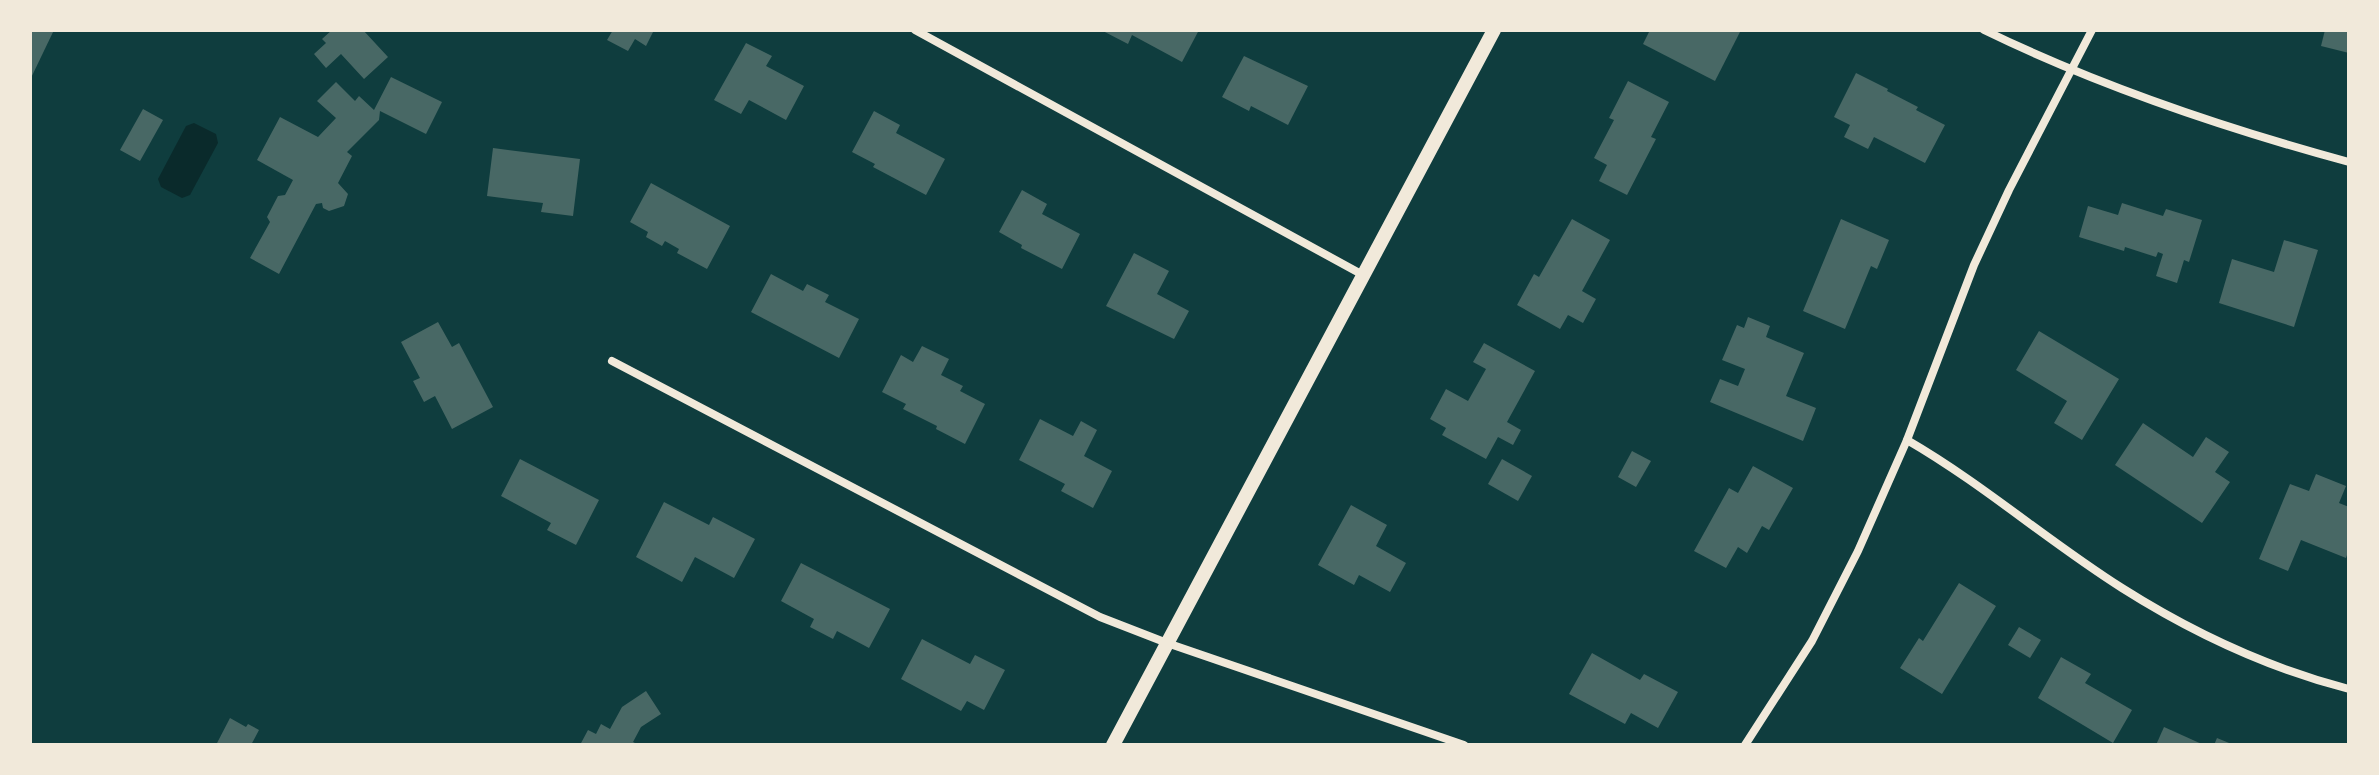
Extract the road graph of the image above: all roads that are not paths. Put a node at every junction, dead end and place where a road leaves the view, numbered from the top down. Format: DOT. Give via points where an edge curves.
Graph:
graph roads {
  1 [pos="915,30"];
  2 [pos="1494,30"];
  3 [pos="1984,30"];
  4 [pos="2092,30"];
  5 [pos="2070,70"];
  6 [pos="2349,162"];
  7 [pos="1363,275"];
  8 [pos="612,361"];
  9 [pos="1907,440"];
  10 [pos="1167,643"];
  11 [pos="2349,689"];
  12 [pos="1113,745"];
  13 [pos="1464,745"];
  14 [pos="1745,745"];
  1 -- 7 [label="street"];
  2 -- 7 [label="street"];
  3 -- 5 [label="street"];
  4 -- 5 [label="street"];
  5 -- 6 [label="street"];
  5 -- 9 [label="street" via="1974,265"];
  7 -- 10 [label="street"];
  8 -- 10 [label="street" via="1100,617"];
  9 -- 11 [label="street" via="2122,588 2183,623 2264,662"];
  9 -- 14 [label="street" via="1812,641"];
  10 -- 12 [label="street"];
  10 -- 13 [label="street"];
}
